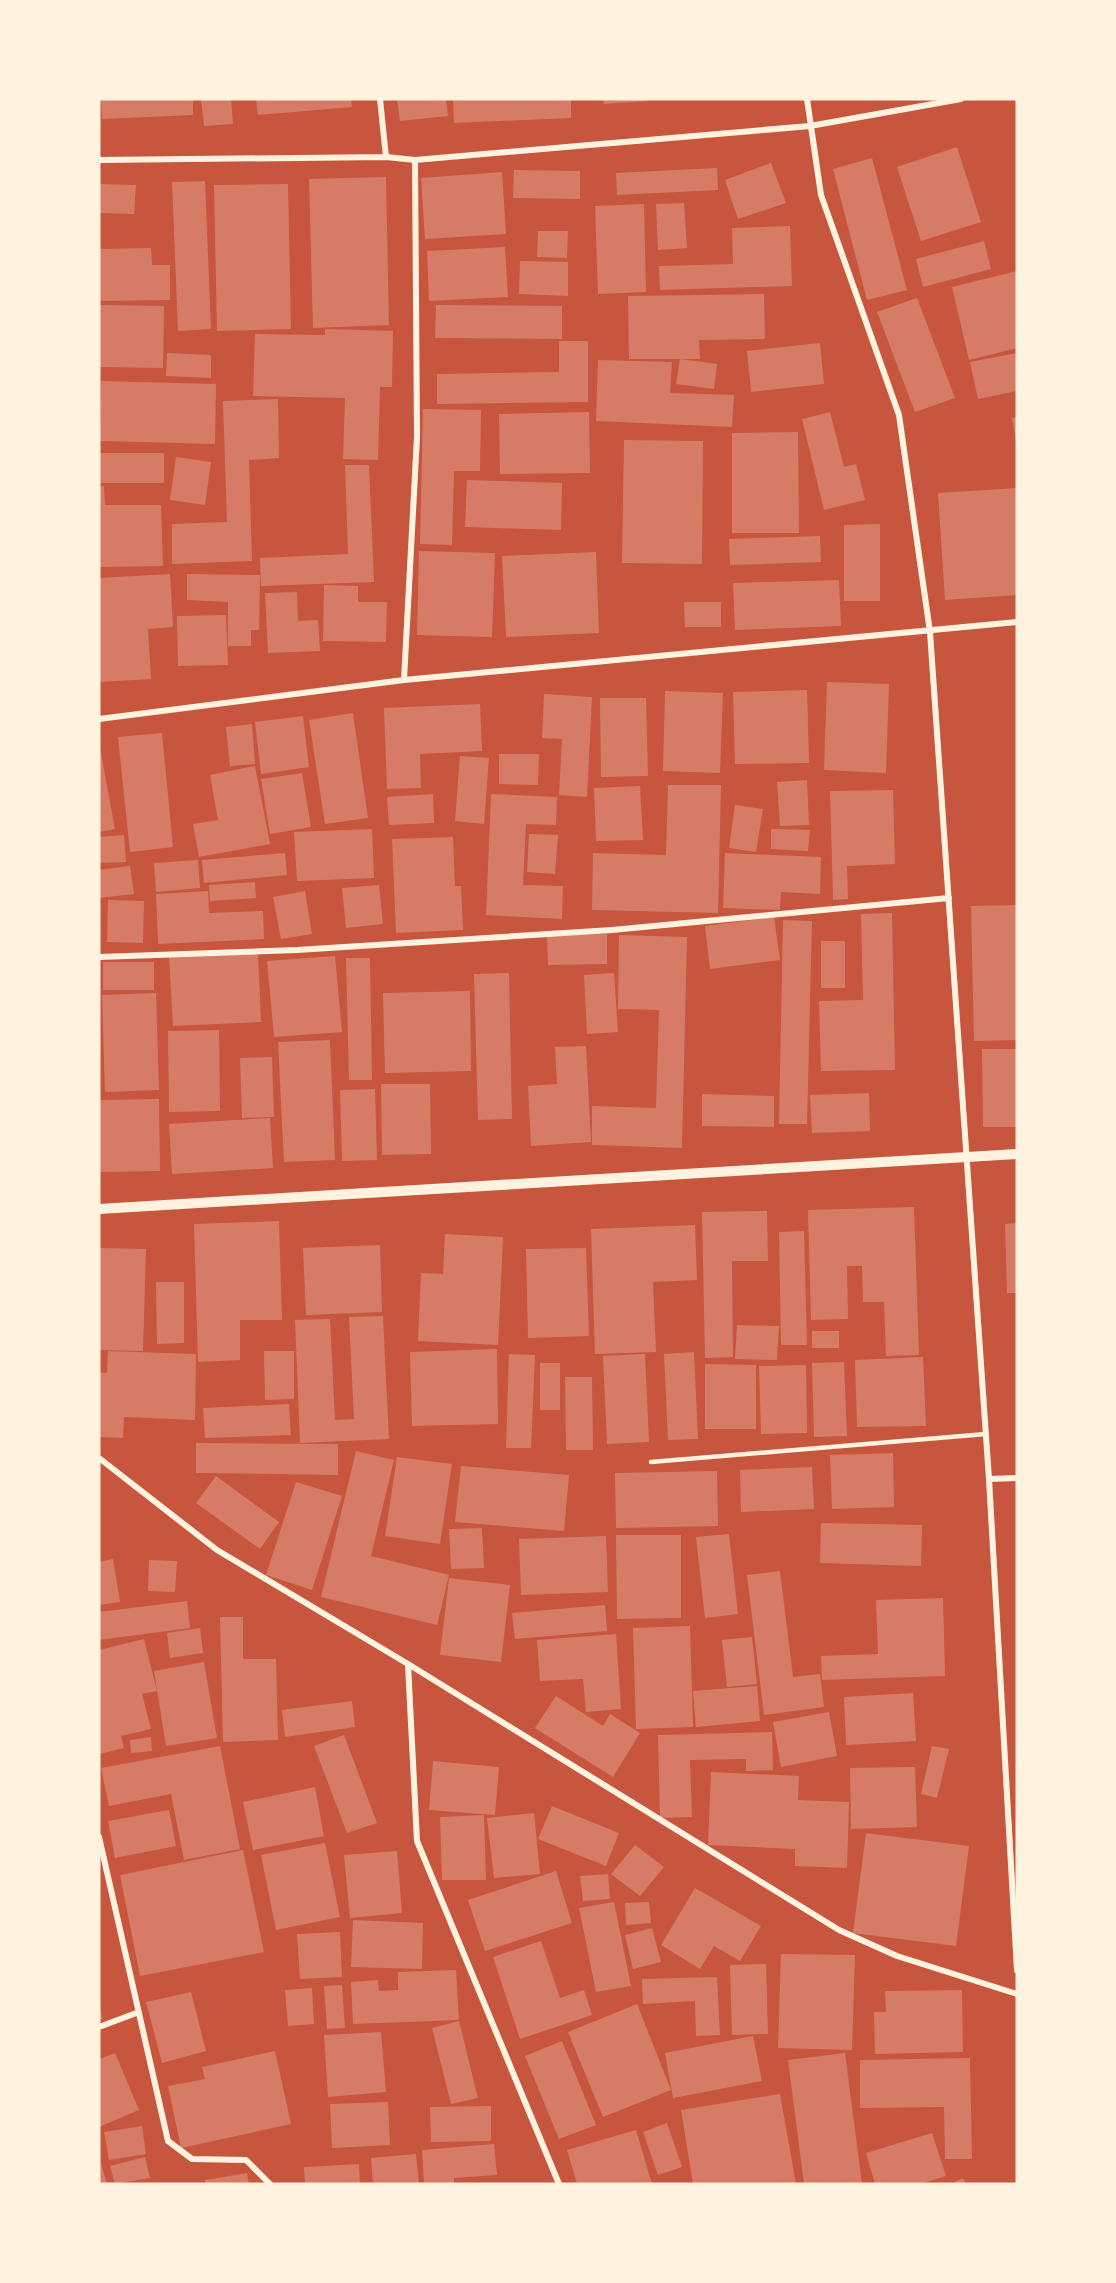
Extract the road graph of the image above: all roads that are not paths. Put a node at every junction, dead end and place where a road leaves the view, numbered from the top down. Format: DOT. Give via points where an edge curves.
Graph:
graph roads {
  1 [pos="380,99"];
  2 [pos="807,99"];
  3 [pos="961,99"];
  4 [pos="810,126"];
  5 [pos="386,157"];
  6 [pos="99,160"];
  7 [pos="415,160"];
  8 [pos="1017,622"];
  9 [pos="930,632"];
  10 [pos="404,680"];
  11 [pos="99,719"];
  12 [pos="949,898"];
  13 [pos="99,957"];
  14 [pos="1017,1154"];
  15 [pos="967,1155"];
  16 [pos="99,1209"];
  17 [pos="986,1434"];
  18 [pos="99,1458"];
  19 [pos="651,1462"];
  20 [pos="1017,1478"];
  21 [pos="989,1479"];
  22 [pos="408,1664"];
  23 [pos="99,1837"];
  24 [pos="1017,1970"];
  25 [pos="1017,1994"];
  26 [pos="139,2012"];
  27 [pos="99,2027"];
  28 [pos="270,2184"];
  29 [pos="559,2184"];
  1 -- 5 [label="street"];
  2 -- 4 [label="street"];
  3 -- 4 [label="street"];
  4 -- 7 [label="street"];
  4 -- 9 [label="street" via="822,195 899,415"];
  5 -- 6 [label="street"];
  5 -- 7 [label="street"];
  7 -- 10 [label="street" via="417,436"];
  8 -- 9 [label="street"];
  9 -- 10 [label="street"];
  9 -- 12 [label="street"];
  10 -- 11 [label="street"];
  12 -- 13 [label="street" via="612,930 297,950"];
  12 -- 15 [label="street"];
  14 -- 15 [label="street"];
  15 -- 16 [label="street"];
  15 -- 17 [label="street"];
  17 -- 19 [label="lane"];
  17 -- 21 [label="street"];
  18 -- 22 [label="street" via="216,1550"];
  20 -- 21 [label="street"];
  21 -- 24 [label="street"];
  22 -- 25 [label="street" via="839,1930 897,1956"];
  22 -- 29 [label="street" via="417,1841"];
  23 -- 26 [label="street"];
  26 -- 27 [label="street"];
  26 -- 28 [label="street" via="168,2141 192,2159 246,2160"];
}
